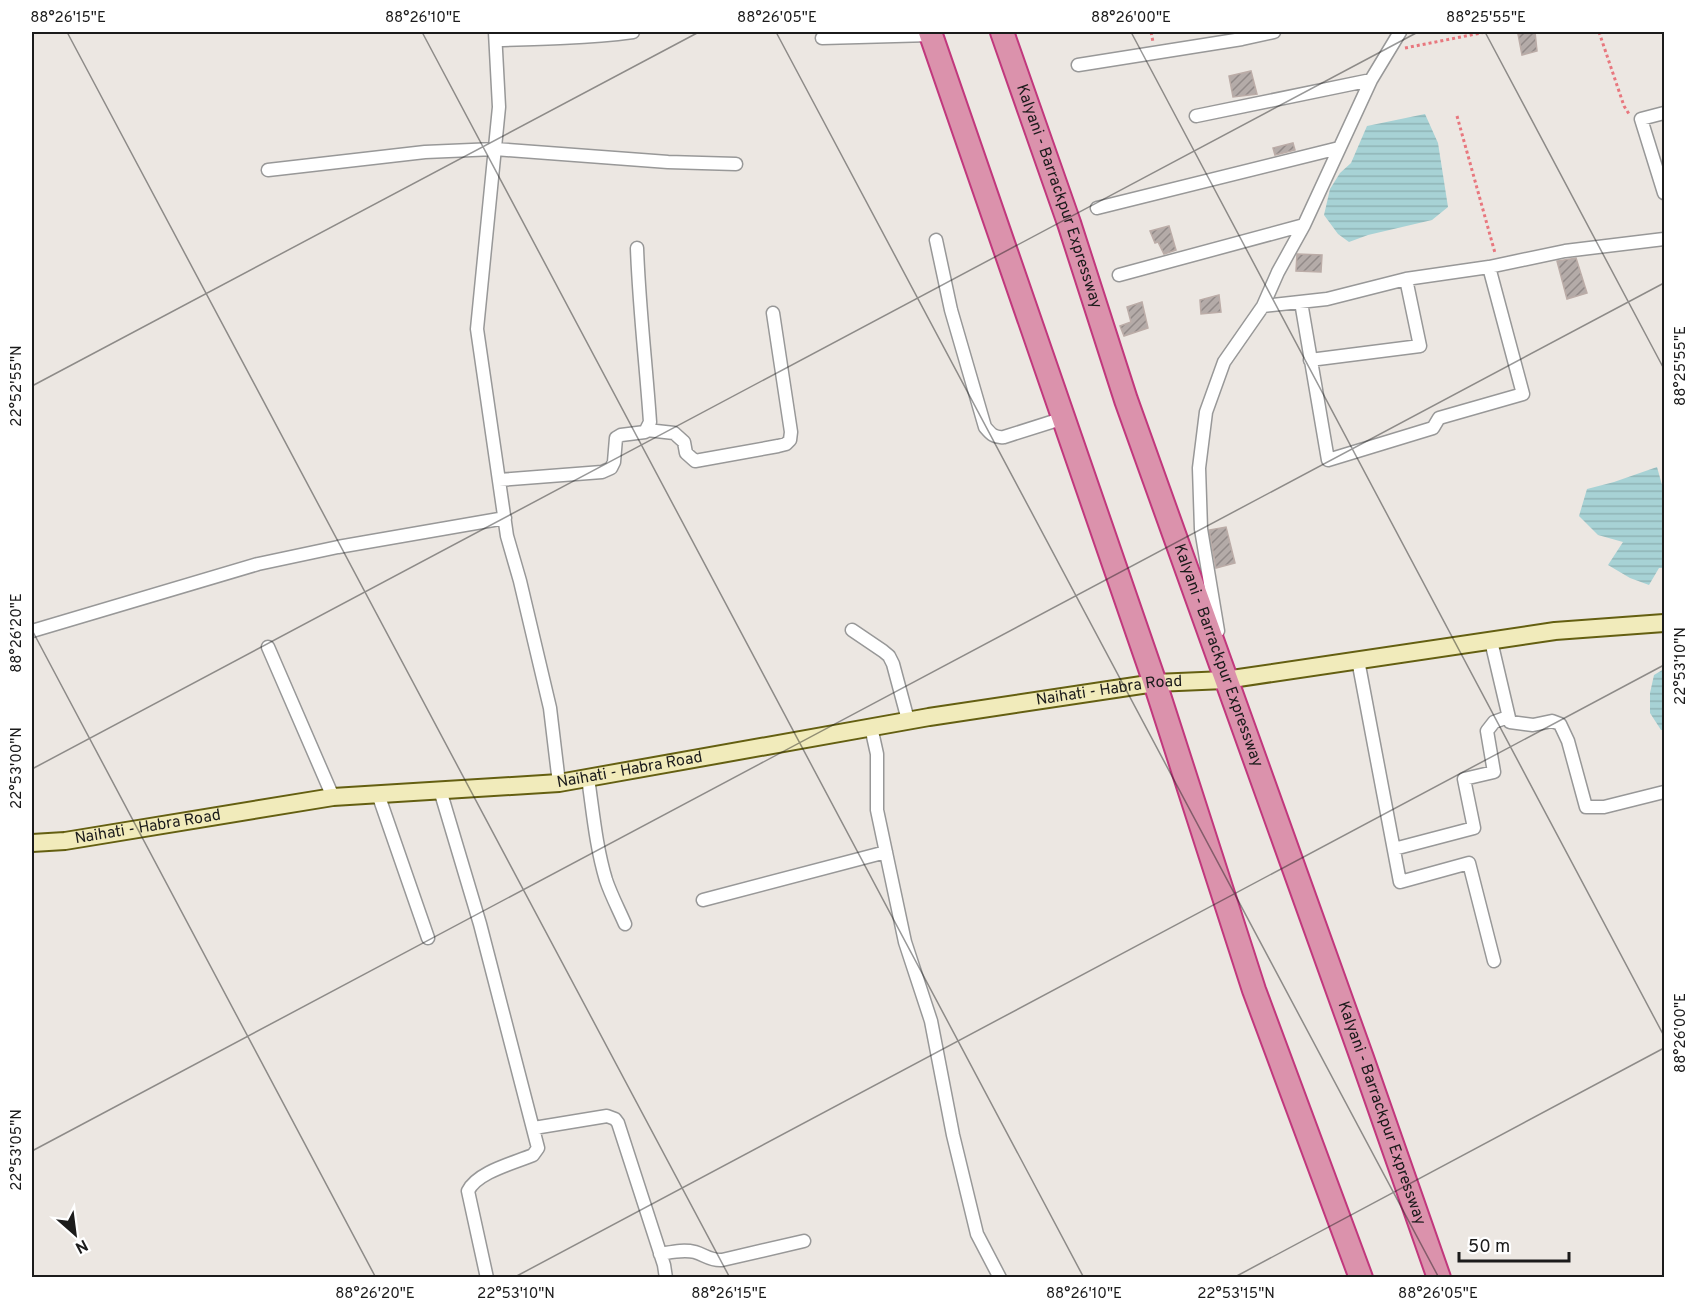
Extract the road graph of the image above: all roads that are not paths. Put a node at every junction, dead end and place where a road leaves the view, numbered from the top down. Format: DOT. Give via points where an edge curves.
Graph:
graph roads {
  1 [pos="633,32"];
  2 [pos="1002,32"];
  3 [pos="1274,32"];
  4 [pos="1400,32"];
  5 [pos="931,33"];
  6 [pos="1241,35"];
  7 [pos="496,36"];
  8 [pos="822,38"];
  9 [pos="1078,65"];
  10 [pos="1371,80"];
  11 [pos="1665,113"];
  12 [pos="1196,117"];
  13 [pos="1339,148"];
  14 [pos="495,149"];
  15 [pos="736,164"];
  16 [pos="268,170"];
  17 [pos="1665,193"];
  18 [pos="1097,208"];
  19 [pos="1304,225"];
  20 [pos="1665,239"];
  21 [pos="936,240"];
  22 [pos="637,248"];
  23 [pos="1493,265"];
  24 [pos="1119,275"];
  25 [pos="1406,279"];
  26 [pos="1301,302"];
  27 [pos="1263,306"];
  28 [pos="773,313"];
  29 [pos="1310,360"];
  30 [pos="1064,418"];
  31 [pos="647,430"];
  32 [pos="499,480"];
  33 [pos="505,518"];
  34 [pos="1665,623"];
  35 [pos="852,630"];
  36 [pos="32,632"];
  37 [pos="1491,641"];
  38 [pos="268,646"];
  39 [pos="1358,660"];
  40 [pos="1225,680"];
  41 [pos="1155,683"];
  42 [pos="1508,717"];
  43 [pos="908,720"];
  44 [pos="871,727"];
  45 [pos="588,778"];
  46 [pos="559,783"];
  47 [pos="440,790"];
  48 [pos="1665,792"];
  49 [pos="378,794"];
  50 [pos="333,797"];
  51 [pos="32,843"];
  52 [pos="1394,849"];
  53 [pos="886,852"];
  54 [pos="703,900"];
  55 [pos="625,924"];
  56 [pos="428,938"];
  57 [pos="1494,961"];
  58 [pos="534,1128"];
  59 [pos="804,1241"];
  60 [pos="660,1254"];
  61 [pos="487,1278"];
  62 [pos="666,1278"];
  63 [pos="1000,1278"];
  64 [pos="1361,1278"];
  65 [pos="1438,1278"];
  1 -- 7 [label="street" via="574,37"];
  2 -- 40 [label="highway, Kalyani - Barrackpur Expressway"];
  3 -- 6 [label="street"];
  4 -- 10 [label="street"];
  5 -- 8 [label="street"];
  5 -- 30 [label="highway"];
  6 -- 9 [label="street"];
  7 -- 14 [label="street" via="499,108"];
  10 -- 12 [label="street"];
  10 -- 13 [label="street"];
  11 -- 17 [label="street" via="1641,119"];
  13 -- 18 [label="street"];
  13 -- 19 [label="street"];
  14 -- 15 [label="street"];
  14 -- 16 [label="street" via="425,152"];
  14 -- 32 [label="street" via="477,329"];
  19 -- 24 [label="street"];
  19 -- 27 [label="street"];
  20 -- 23 [label="street" via="1565,251"];
  21 -- 30 [label="street" via="951,310 985,427 997,438"];
  22 -- 31 [label="street" via="650,422"];
  23 -- 25 [label="street"];
  23 -- 29 [label="street" via="1523,394 1439,418 1433,428 1328,460"];
  25 -- 26 [label="street"];
  25 -- 29 [label="street" via="1420,346"];
  26 -- 27 [label="street"];
  26 -- 29 [label="street"];
  27 -- 40 [label="street" via="1224,362 1206,412 1199,468 1201,529"];
  28 -- 31 [label="street" via="791,432 786,444 695,461 674,434"];
  30 -- 41 [label="highway"];
  31 -- 32 [label="street" via="616,438 614,462 602,472"];
  32 -- 33 [label="street"];
  33 -- 36 [label="street" via="258,564"];
  33 -- 46 [label="street" via="550,708"];
  34 -- 37 [label="main road, Naihati - Habra Road" via="1556,631"];
  35 -- 43 [label="street" via="889,656"];
  37 -- 39 [label="main road, Naihati - Habra Road"];
  37 -- 42 [label="street"];
  38 -- 50 [label="street"];
  39 -- 40 [label="main road, Naihati - Habra Road"];
  39 -- 52 [label="street"];
  40 -- 41 [label="main road, Naihati - Habra Road"];
  40 -- 65 [label="highway, Kalyani - Barrackpur Expressway"];
  41 -- 43 [label="main road, Naihati - Habra Road"];
  41 -- 64 [label="highway" via="1254,990"];
  42 -- 48 [label="street" via="1510,722 1521,724 1560,724 1586,807 1604,807"];
  42 -- 52 [label="street" via="1486,730 1494,772 1464,779 1474,828"];
  43 -- 44 [label="main road, Naihati - Habra Road"];
  44 -- 45 [label="main road, Naihati - Habra Road"];
  44 -- 53 [label="street" via="877,754 877,810"];
  45 -- 46 [label="main road, Naihati - Habra Road"];
  45 -- 55 [label="street" via="601,860"];
  46 -- 47 [label="main road, Naihati - Habra Road"];
  47 -- 49 [label="main road, Naihati - Habra Road"];
  47 -- 58 [label="street"];
  49 -- 50 [label="main road, Naihati - Habra Road"];
  49 -- 56 [label="street"];
  50 -- 51 [label="main road, Naihati - Habra Road" via="65,841"];
  52 -- 57 [label="street" via="1400,882 1469,863"];
  53 -- 54 [label="street"];
  53 -- 63 [label="street" via="905,942 931,1022 977,1234"];
  58 -- 60 [label="street" via="607,1116 615,1119"];
  58 -- 61 [label="street" via="536,1152 480,1176 468,1191"];
  59 -- 60 [label="street" via="723,1260 689,1251"];
  60 -- 62 [label="street"];
}
